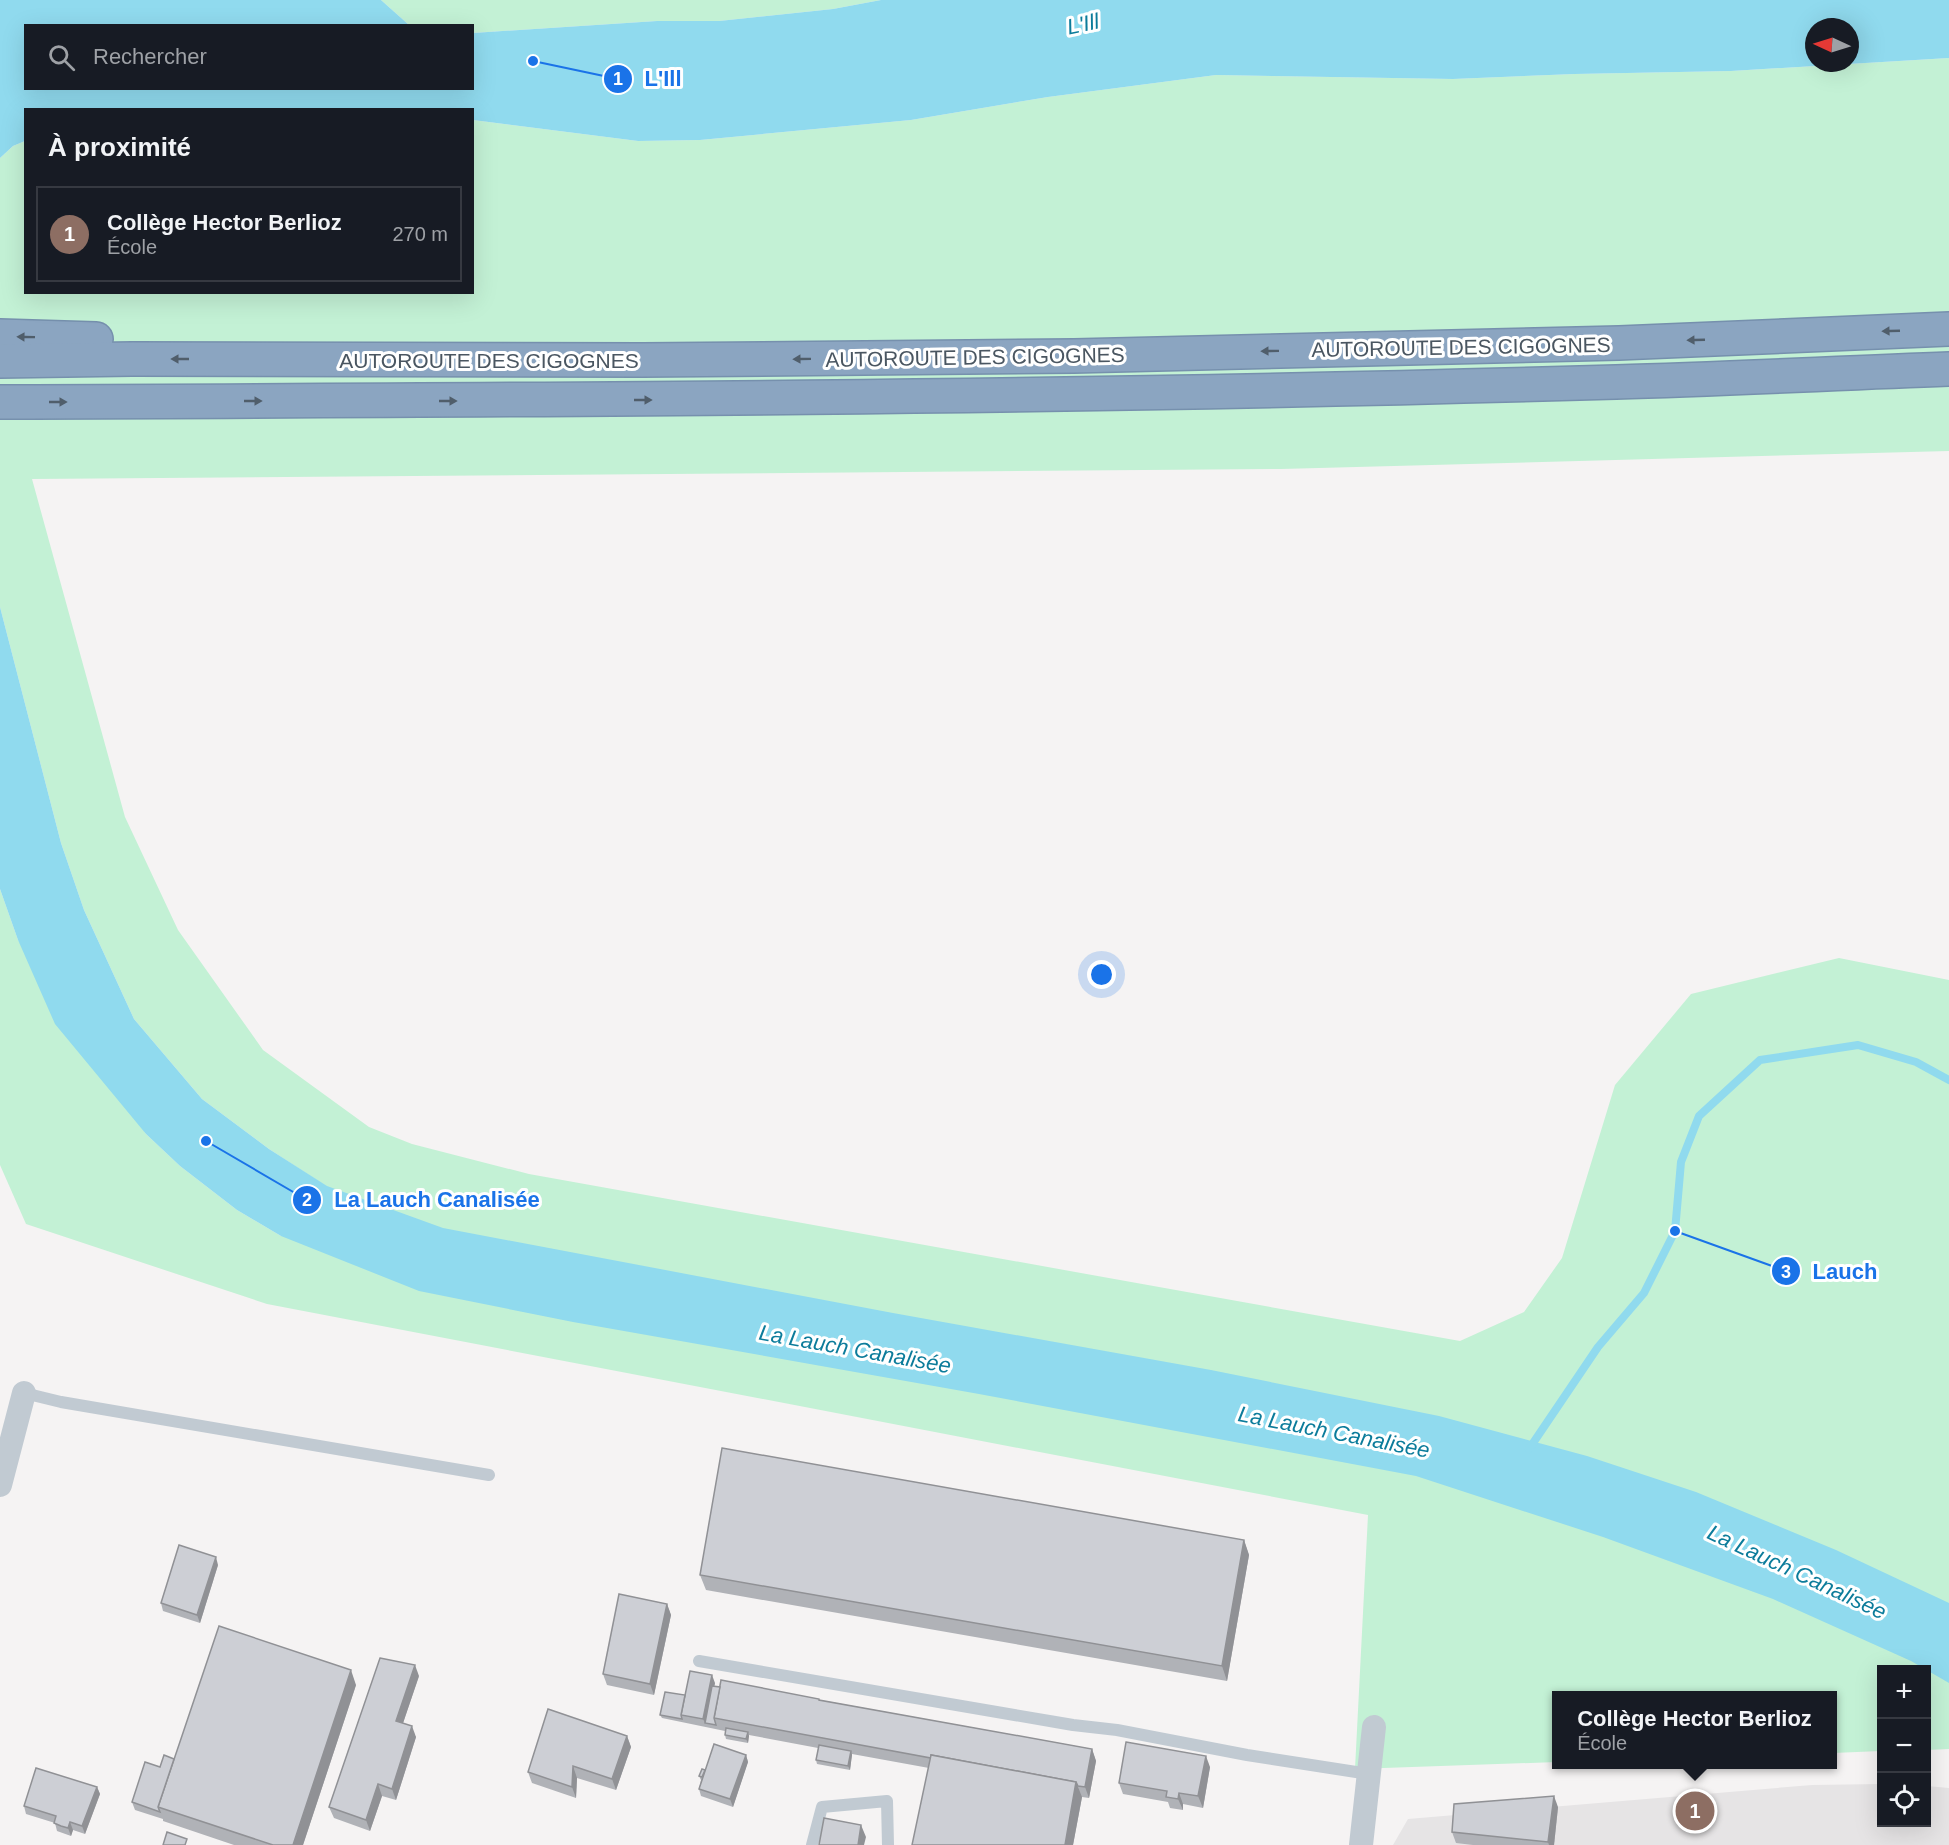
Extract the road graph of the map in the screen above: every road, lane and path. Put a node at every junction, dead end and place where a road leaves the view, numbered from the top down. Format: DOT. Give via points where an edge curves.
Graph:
graph roads {
  1 [pos="1949,329"];
  2 [pos="0,336"];
  3 [pos="132,359"];
  4 [pos="0,361"];
  5 [pos="1949,369"];
  6 [pos="0,402"];
  7 [pos="24,1393"];
  8 [pos="489,1475"];
  9 [pos="0,1485"];
  10 [pos="699,1661"];
  11 [pos="1374,1727"];
  12 [pos="1369,1774"];
  13 [pos="812,1845"];
  14 [pos="888,1845"];
  15 [pos="1361,1845"];
  1 -- 3 [label="highway, AUTOROUTE DES CIGOGNES, one-way" via="1619,343 1074,356"];
  3 -- 2 [label="highway, one-way" via="94,338"];
  3 -- 4 [label="highway, AUTOROUTE DES CIGOGNES"];
  6 -- 5 [label="highway, AUTOROUTE DES CIGOGNES, one-way" via="1073,395 1620,382"];
  7 -- 8 [label="lane"];
  7 -- 9 [label="street"];
  10 -- 12 [label="lane"];
  11 -- 12 [label="street"];
  12 -- 15 [label="street"];
  13 -- 14 [label="lane" via="822,1807 887,1801"];
}
